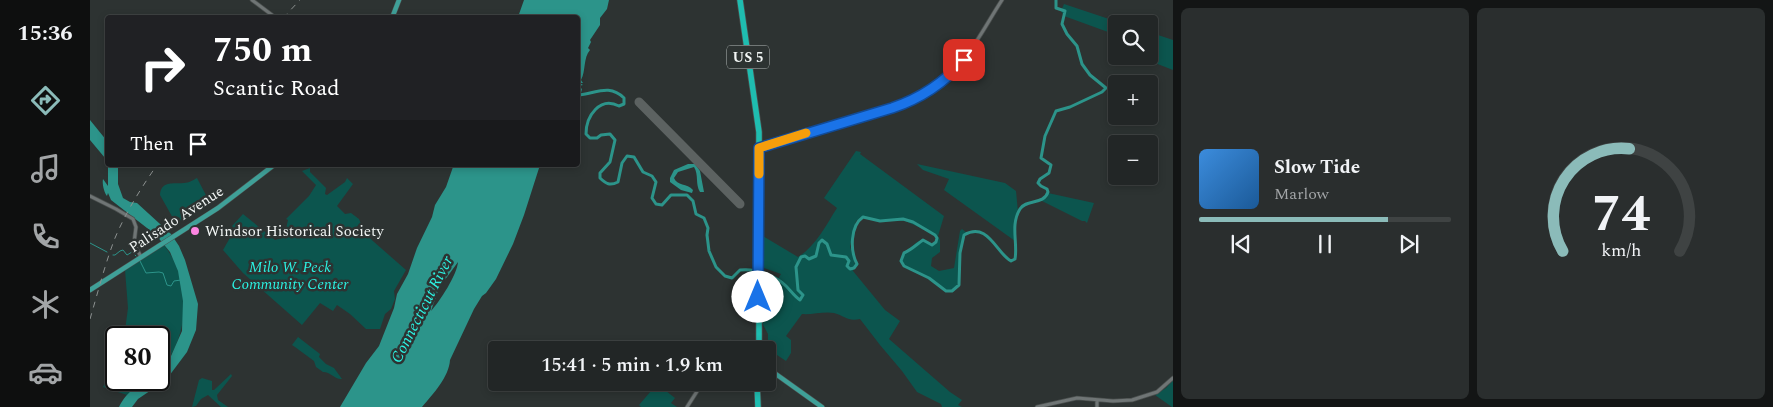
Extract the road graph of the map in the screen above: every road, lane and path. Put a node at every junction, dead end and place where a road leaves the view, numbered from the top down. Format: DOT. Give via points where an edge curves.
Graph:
graph roads {
  1 [pos="252,0"];
  2 [pos="399,0"];
  3 [pos="740,0"];
  4 [pos="1002,0"];
  5 [pos="272,15"];
  6 [pos="393,15"];
  7 [pos="758,148"];
  8 [pos="271,167"];
  9 [pos="90,196"];
  10 [pos="142,257"];
  11 [pos="90,290"];
  12 [pos="757,341"];
  13 [pos="776,374"];
  14 [pos="1173,378"];
  15 [pos="697,391"];
  16 [pos="758,391"];
  17 [pos="1097,400"];
  18 [pos="687,407"];
  19 [pos="759,407"];
  20 [pos="822,407"];
  21 [pos="1036,407"];
  22 [pos="1097,407"];
  1 -- 5 [label="street"];
  2 -- 6 [label="main road"];
  3 -- 7 [label="highway, US 5" via="757,114"];
  4 -- 7 [label="street" via="964,60 928,90 894,107"];
  7 -- 12 [label="highway, US 5"];
  8 -- 10 [label="main road, Palisado Avenue" via="227,202"];
  9 -- 10 [label="street" via="133,220 136,227 134,243"];
  10 -- 11 [label="main road, Palisado Avenue"];
  13 -- 20 [label="main road"];
  14 -- 17 [label="street" via="1161,389 1142,398 1120,402"];
  15 -- 18 [label="street"];
  16 -- 19 [label="highway"];
  17 -- 21 [label="street" via="1070,399"];
  17 -- 22 [label="street"];
}
